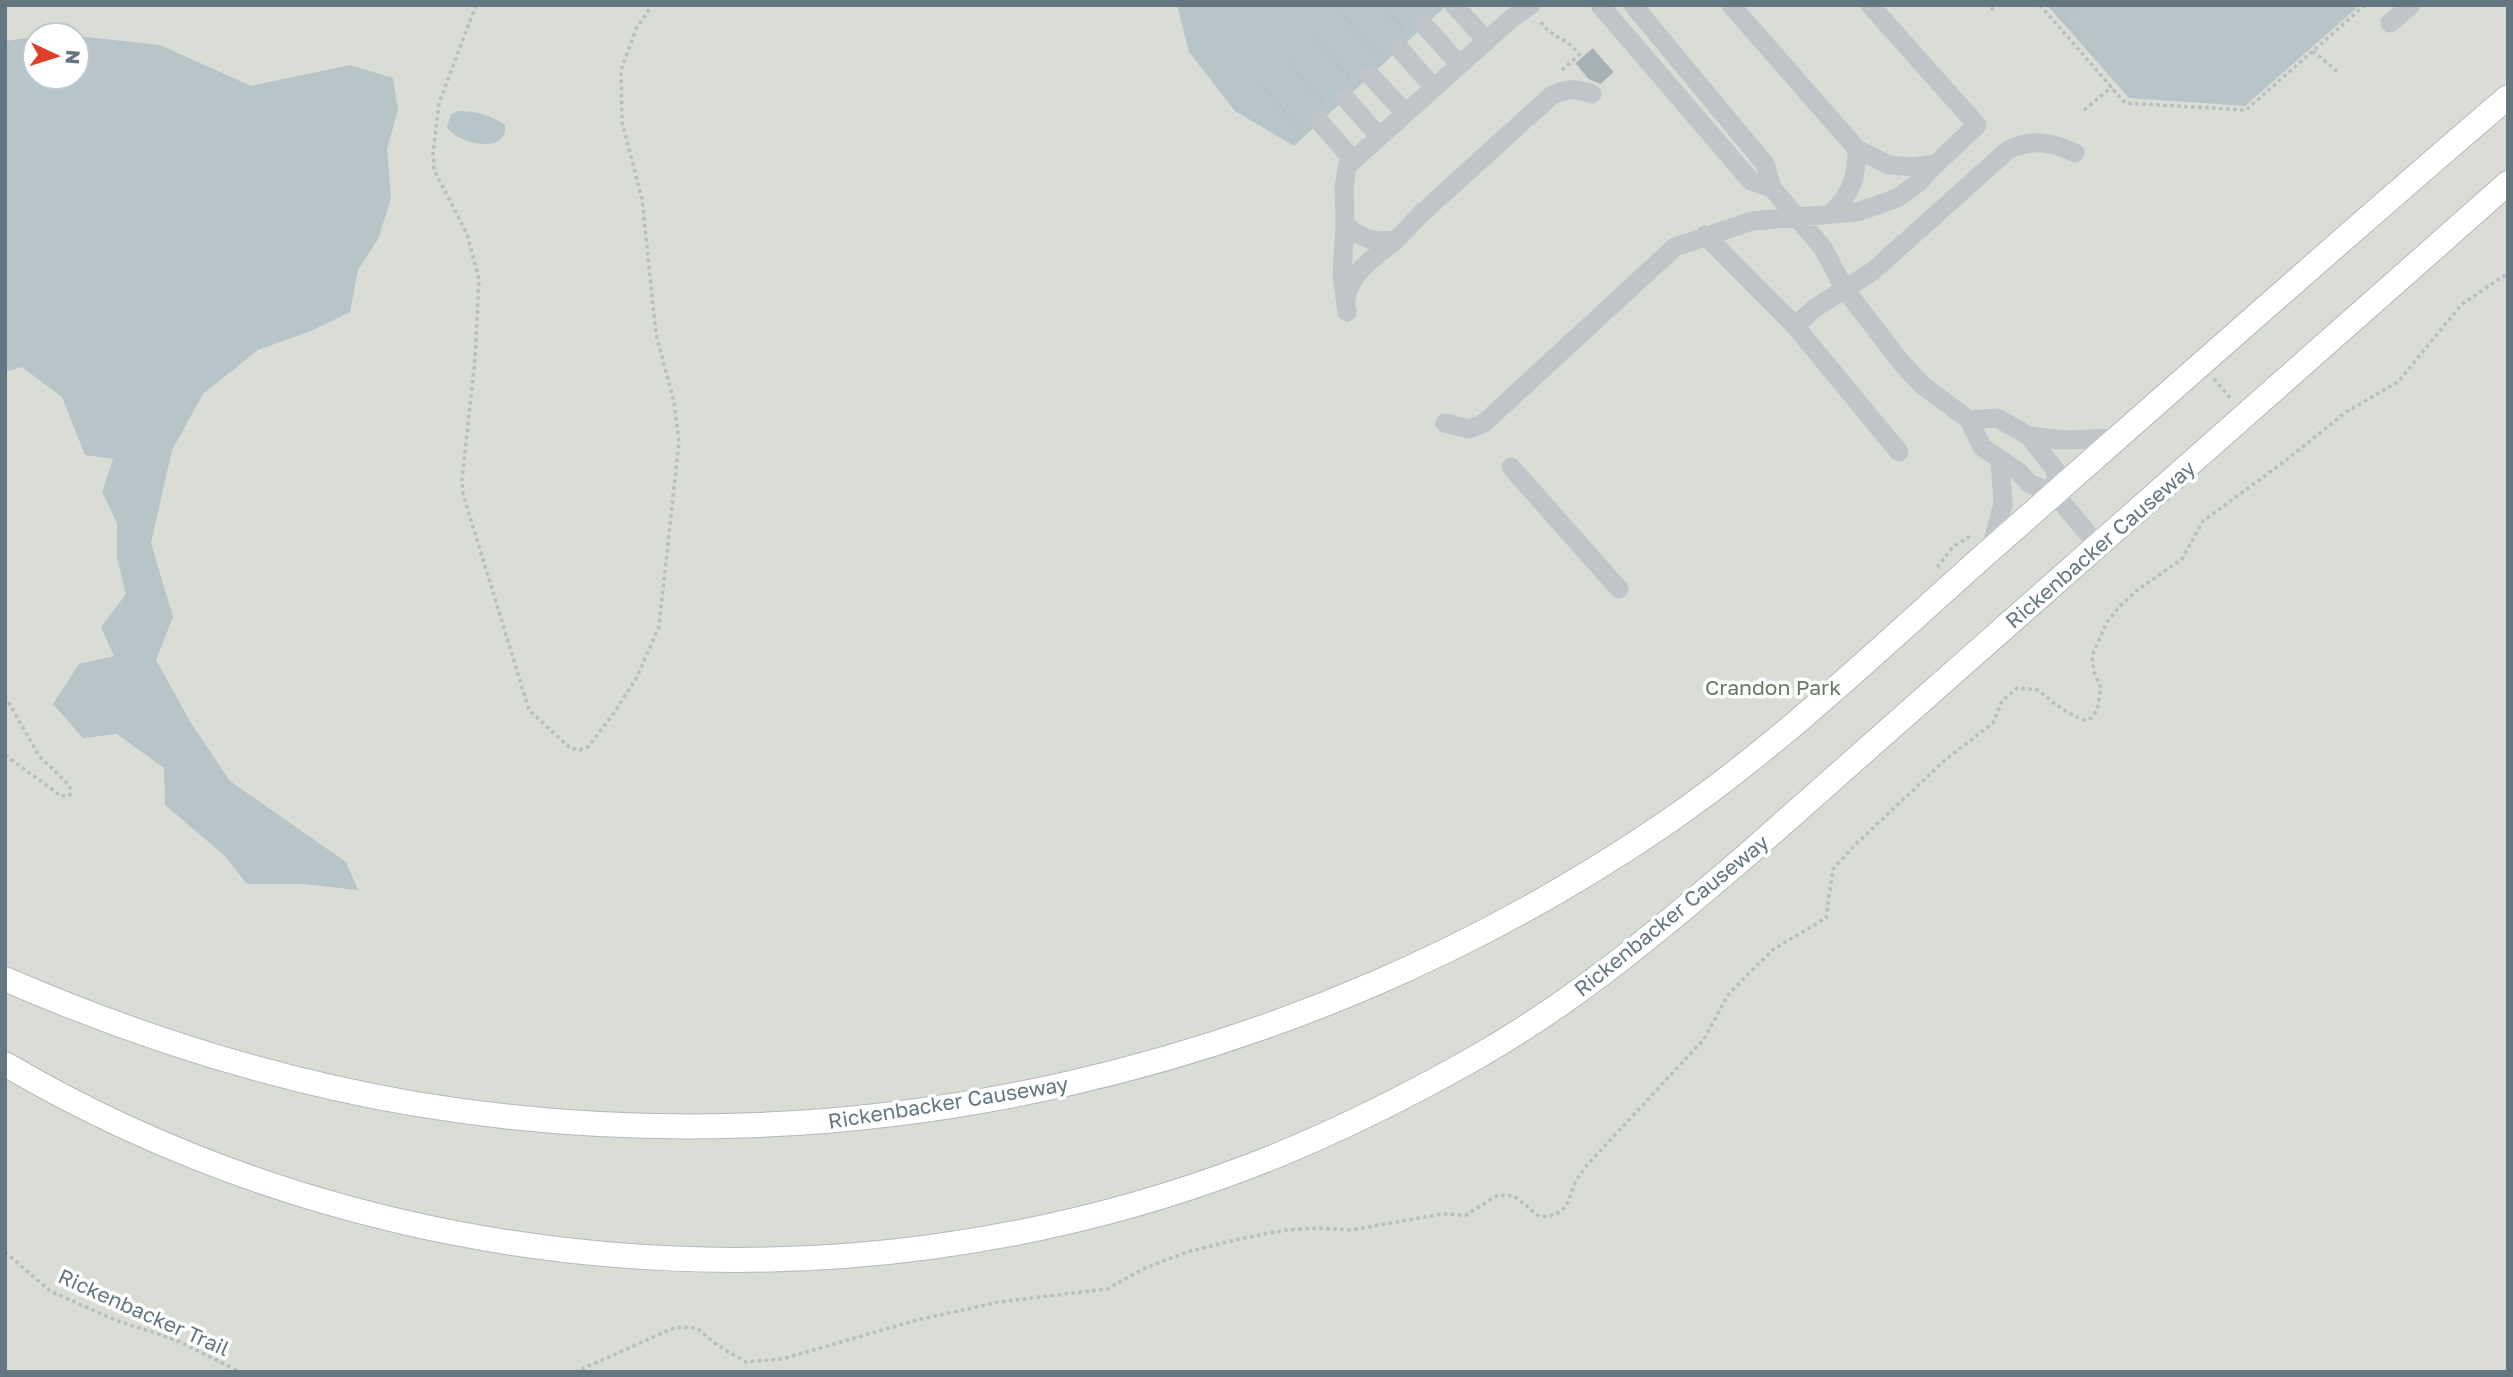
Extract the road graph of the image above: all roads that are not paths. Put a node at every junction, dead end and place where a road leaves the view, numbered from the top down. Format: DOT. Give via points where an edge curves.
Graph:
graph roads {
  1 [pos="1454,5"];
  2 [pos="1531,5"];
  3 [pos="1600,5"];
  4 [pos="1633,5"];
  5 [pos="1731,5"];
  6 [pos="1870,5"];
  7 [pos="2411,5"];
  8 [pos="1507,11"];
  9 [pos="2390,23"];
  10 [pos="1424,25"];
  11 [pos="1487,41"];
  12 [pos="1399,48"];
  13 [pos="1460,65"];
  14 [pos="1434,88"];
  15 [pos="1592,94"];
  16 [pos="1343,97"];
  17 [pos="2505,105"];
  18 [pos="1405,113"];
  19 [pos="1380,137"];
  20 [pos="1857,149"];
  21 [pos="2075,153"];
  22 [pos="1353,160"];
  23 [pos="1936,164"];
  24 [pos="2508,183"];
  25 [pos="1772,188"];
  26 [pos="1833,212"];
  27 [pos="1787,220"];
  28 [pos="1345,225"];
  29 [pos="1705,235"];
  30 [pos="1396,240"];
  31 [pos="1844,288"];
  32 [pos="1795,326"];
  33 [pos="1969,421"];
  34 [pos="1445,423"];
  35 [pos="2029,436"];
  36 [pos="2116,438"];
  37 [pos="1899,452"];
  38 [pos="2000,460"];
  39 [pos="1511,467"];
  40 [pos="2055,494"];
  41 [pos="2098,546"];
  42 [pos="1990,551"];
  43 [pos="1619,589"];
  44 [pos="5,979"];
  45 [pos="5,1064"];
  1 -- 11 [label="lane"];
  2 -- 8 [label="lane"];
  3 -- 25 [label="lane" via="1751,181"];
  4 -- 25 [label="lane" via="1765,163"];
  5 -- 20 [label="lane"];
  6 -- 23 [label="lane" via="1977,125"];
  7 -- 9 [label="lane"];
  8 -- 11 [label="lane"];
  10 -- 13 [label="lane"];
  11 -- 13 [label="lane"];
  12 -- 14 [label="lane"];
  13 -- 14 [label="lane"];
  14 -- 18 [label="lane"];
  15 -- 30 [label="lane" via="1578,88 1551,96"];
  16 -- 18 [label="lane"];
  16 -- 19 [label="lane"];
  16 -- 22 [label="lane"];
  17 -- 36 [label="main road, Rickenbacker Causeway"];
  18 -- 19 [label="lane"];
  19 -- 22 [label="lane"];
  20 -- 23 [label="lane" via="1889,165"];
  20 -- 26 [label="lane" via="1857,172 1848,195"];
  21 -- 31 [label="lane" via="2038,142 2008,150 1873,271"];
  22 -- 28 [label="lane" via="1347,166 1344,188"];
  23 -- 26 [label="lane" via="1897,198 1857,212"];
  24 -- 41 [label="main road, Rickenbacker Causeway"];
  25 -- 27 [label="lane"];
  26 -- 27 [label="lane"];
  27 -- 29 [label="lane" via="1752,221"];
  27 -- 31 [label="lane" via="1823,248"];
  28 -- 30 [label="lane" via="1371,241"];
  28 -- 30 [label="lane" via="1342,275 1347,312 1350,283"];
  29 -- 32 [label="lane"];
  29 -- 34 [label="lane" via="1675,247 1484,423 1469,429"];
  31 -- 32 [label="lane"];
  31 -- 33 [label="lane" via="1922,385"];
  32 -- 37 [label="lane"];
  33 -- 35 [label="lane" via="1997,418"];
  33 -- 38 [label="lane" via="1982,447"];
  35 -- 36 [label="lane"];
  35 -- 40 [label="lane" via="2056,471"];
  36 -- 40 [label="main road, Rickenbacker Causeway"];
  38 -- 40 [label="lane" via="2029,483"];
  38 -- 42 [label="lane" via="2003,504"];
  39 -- 43 [label="lane"];
  40 -- 41 [label="lane"];
  40 -- 42 [label="main road, Rickenbacker Causeway"];
  41 -- 45 [label="main road, Rickenbacker Causeway" via="1689,904 1629,954 1531,1024 1338,1129 1240,1170 1103,1213 976,1241 822,1258 673,1259 532,1247 406,1223 258,1181 96,1113"];
  42 -- 44 [label="main road, Rickenbacker Causeway" via="1714,788 1593,871 1403,972 1279,1023 1139,1068 1028,1094 818,1122 678,1126 545,1120 416,1104 223,1059"];
}
